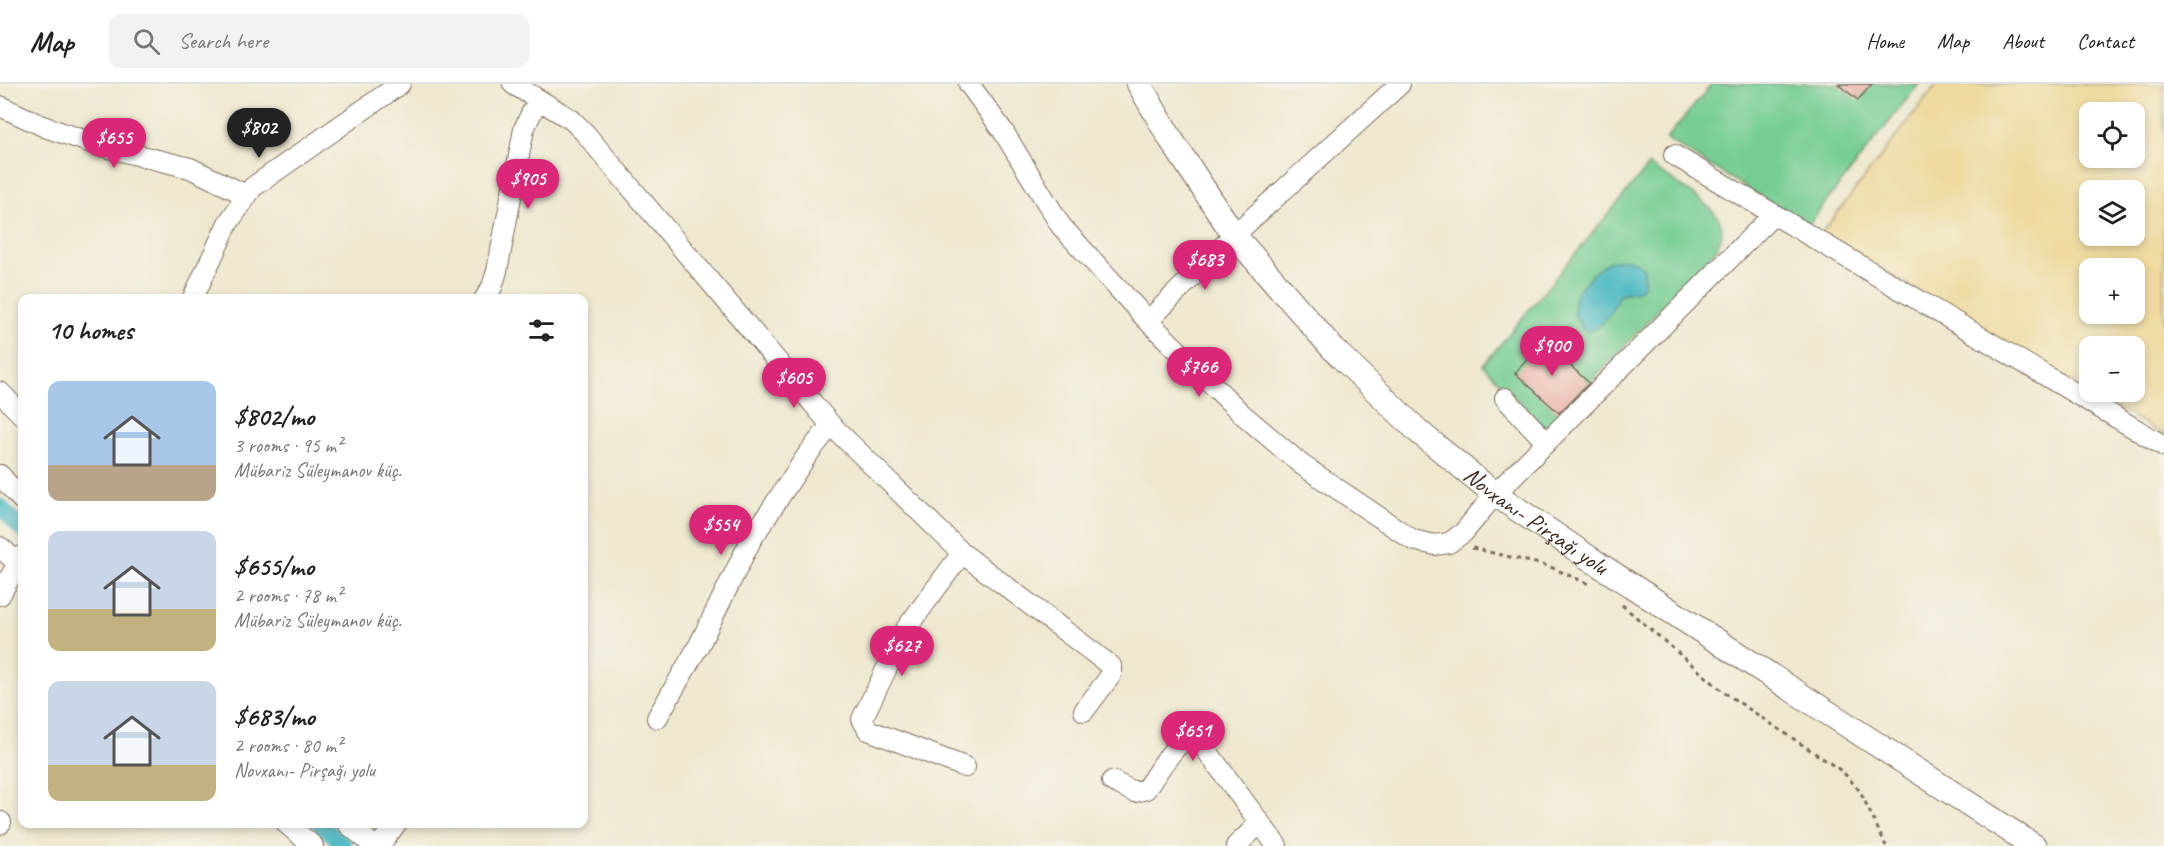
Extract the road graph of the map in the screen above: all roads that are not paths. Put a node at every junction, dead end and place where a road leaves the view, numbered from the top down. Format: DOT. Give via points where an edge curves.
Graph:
graph roads {
  1 [pos="400,84"];
  2 [pos="513,84"];
  3 [pos="969,84"];
  4 [pos="1139,84"];
  5 [pos="1400,84"];
  6 [pos="537,101"];
  7 [pos="0,106"];
  8 [pos="1674,155"];
  9 [pos="246,195"];
  10 [pos="1773,215"];
  11 [pos="1234,235"];
  12 [pos="195,294"];
  13 [pos="488,294"];
  14 [pos="1148,321"];
  15 [pos="0,392"];
  16 [pos="1505,399"];
  17 [pos="18,412"];
  18 [pos="831,425"];
  19 [pos="1546,442"];
  20 [pos="2164,446"];
  21 [pos="0,476"];
  22 [pos="1494,494"];
  23 [pos="18,496"];
  24 [pos="0,547"];
  25 [pos="962,553"];
  26 [pos="18,560"];
  27 [pos="18,567"];
  28 [pos="0,595"];
  29 [pos="1084,711"];
  30 [pos="657,718"];
  31 [pos="965,767"];
  32 [pos="1112,781"];
  33 [pos="1260,823"];
  34 [pos="292,828"];
  35 [pos="353,828"];
  36 [pos="393,828"];
  37 [pos="313,846"];
  38 [pos="374,846"];
  39 [pos="379,846"];
  40 [pos="1236,846"];
  41 [pos="1277,846"];
  42 [pos="2034,846"];
  1 -- 9 [label="street"];
  2 -- 6 [label="street"];
  3 -- 14 [label="street" via="1061,226"];
  4 -- 11 [label="main road, Novxanı- Pirşağı yolu"];
  5 -- 11 [label="street"];
  6 -- 13 [label="street" via="524,129 497,271"];
  6 -- 18 [label="street" via="572,120 584,132"];
  7 -- 9 [label="street" via="101,146 190,168"];
  8 -- 10 [label="street"];
  9 -- 12 [label="street" via="228,223"];
  10 -- 19 [label="street"];
  10 -- 20 [label="street"];
  11 -- 14 [label="street"];
  11 -- 22 [label="main road, Novxanı- Pirşağı yolu" via="1299,312 1381,397"];
  14 -- 22 [label="street" via="1241,413 1302,465 1413,540 1435,545 1449,543 1464,532"];
  15 -- 17 [label="street"];
  16 -- 19 [label="street"];
  18 -- 25 [label="street"];
  18 -- 30 [label="street" via="751,540 699,645"];
  19 -- 22 [label="street"];
  21 -- 23 [label="street"];
  22 -- 42 [label="main road, Novxanı- Pirşağı yolu"];
  24 -- 26 [label="street"];
  25 -- 29 [label="street" via="1111,666 1111,675"];
  25 -- 31 [label="street" via="906,629 862,719 868,729"];
  27 -- 28 [label="street"];
  32 -- 33 [label="street" via="1134,792 1146,789 1175,748 1185,739 1192,739 1204,747"];
  33 -- 40 [label="street"];
  33 -- 41 [label="street"];
  34 -- 37 [label="street"];
  35 -- 38 [label="street"];
  36 -- 39 [label="street"];
}
